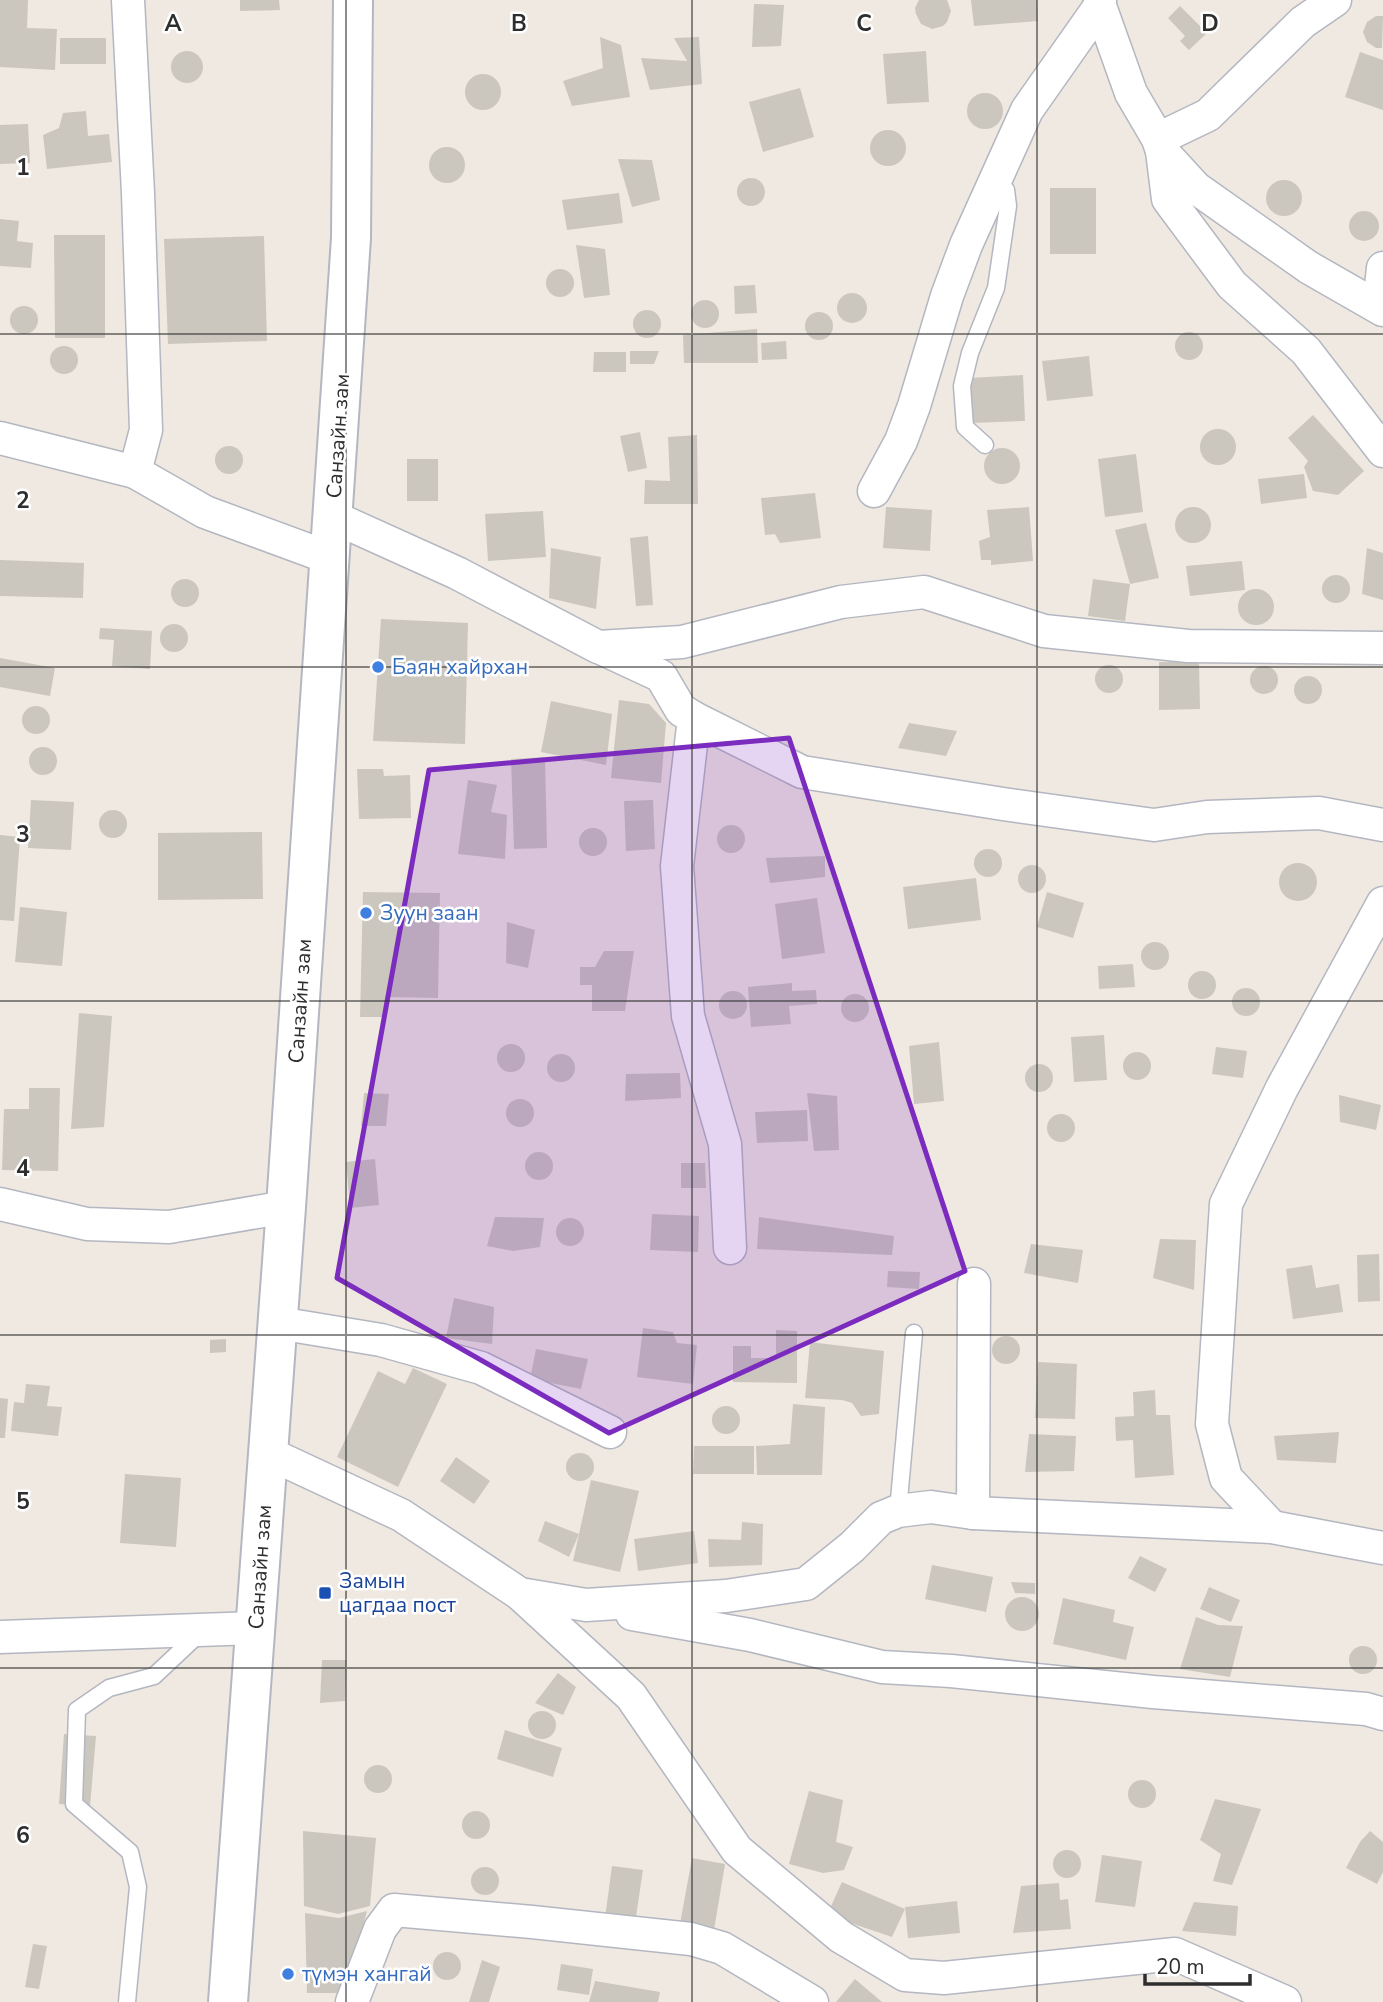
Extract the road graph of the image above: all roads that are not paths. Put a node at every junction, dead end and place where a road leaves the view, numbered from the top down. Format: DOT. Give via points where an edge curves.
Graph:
graph roads {
  1 [pos="128,0"];
  2 [pos="353,0"];
  3 [pos="1335,0"];
  4 [pos="1100,3"];
  5 [pos="1160,145"];
  6 [pos="996,179"];
  7 [pos="1383,268"];
  8 [pos="1379,307"];
  9 [pos="985,445"];
  10 [pos="4,448"];
  11 [pos="1383,451"];
  12 [pos="135,472"];
  13 [pos="874,491"];
  14 [pos="333,517"];
  15 [pos="330,558"];
  16 [pos="598,647"];
  17 [pos="1383,648"];
  18 [pos="694,718"];
  19 [pos="1383,825"];
  20 [pos="1383,902"];
  21 [pos="0,1204"];
  22 [pos="286,1207"];
  23 [pos="730,1248"];
  24 [pos="974,1284"];
  25 [pos="278,1322"];
  26 [pos="914,1333"];
  27 [pos="610,1432"];
  28 [pos="268,1453"];
  29 [pos="898,1511"];
  30 [pos="973,1513"];
  31 [pos="1272,1527"];
  32 [pos="1383,1548"];
  33 [pos="520,1594"];
  34 [pos="255,1628"];
  35 [pos="203,1630"];
  36 [pos="0,1637"];
  37 [pos="1383,1714"];
  38 [pos="909,1989"];
  39 [pos="127,2002"];
  40 [pos="228,2002"];
  41 [pos="352,2002"];
  42 [pos="812,2002"];
  43 [pos="1285,2002"];
  1 -- 12 [label="street" via="146,430"];
  2 -- 14 [label="main road, Санзайн зам" via="351,238"];
  3 -- 5 [label="street" via="1304,22 1208,115"];
  4 -- 5 [label="street" via="1131,93"];
  4 -- 6 [label="street" via="1027,110"];
  5 -- 8 [label="street" via="1196,188 1308,267"];
  5 -- 11 [label="street" via="1168,199 1232,285 1306,351"];
  6 -- 9 [label="lane" via="1006,190 1008,206 996,288 962,386 965,427"];
  6 -- 13 [label="street" via="947,296 915,406"];
  7 -- 8 [label="street"];
  10 -- 12 [label="street"];
  12 -- 15 [label="street" via="205,512"];
  14 -- 15 [label="main road, Санзайн зам"];
  14 -- 16 [label="street" via="457,573"];
  15 -- 22 [label="main road, Санзайн зам"];
  16 -- 17 [label="street" via="682,642 841,602 925,592 1044,631 1188,646"];
  16 -- 18 [label="street" via="661,676 681,710"];
  18 -- 19 [label="street" via="802,772 1003,804 1154,825 1207,817 1319,813"];
  18 -- 23 [label="street" via="677,866 688,1016 725,1144"];
  20 -- 31 [label="street" via="1282,1088 1226,1204 1212,1424 1226,1478"];
  21 -- 22 [label="street" via="87,1224 169,1227"];
  22 -- 25 [label="main road, Санзайн зам"];
  24 -- 30 [label="street"];
  25 -- 27 [label="street" via="381,1340 481,1368"];
  25 -- 28 [label="main road, Санзайн зам"];
  26 -- 29 [label="lane"];
  28 -- 33 [label="street" via="401,1516"];
  28 -- 34 [label="main road, Санзайн зам"];
  29 -- 30 [label="street" via="931,1507"];
  29 -- 33 [label="street" via="881,1518 806,1584 726,1596 586,1605"];
  30 -- 31 [label="street"];
  31 -- 32 [label="street"];
  33 -- 37 [label="street" via="751,1635 882,1667"];
  33 -- 38 [label="street" via="631,1696 737,1850"];
  34 -- 35 [label="street"];
  34 -- 40 [label="main road, Санзайн зам"];
  35 -- 36 [label="street"];
  35 -- 39 [label="lane" via="154,1676 109,1688 77,1710 74,1804 130,1852 138,1887"];
  38 -- 43 [label="street" via="944,1978 1175,1954"];
  41 -- 42 [label="street" via="380,1929 394,1910 691,1939 722,1948"];
}
